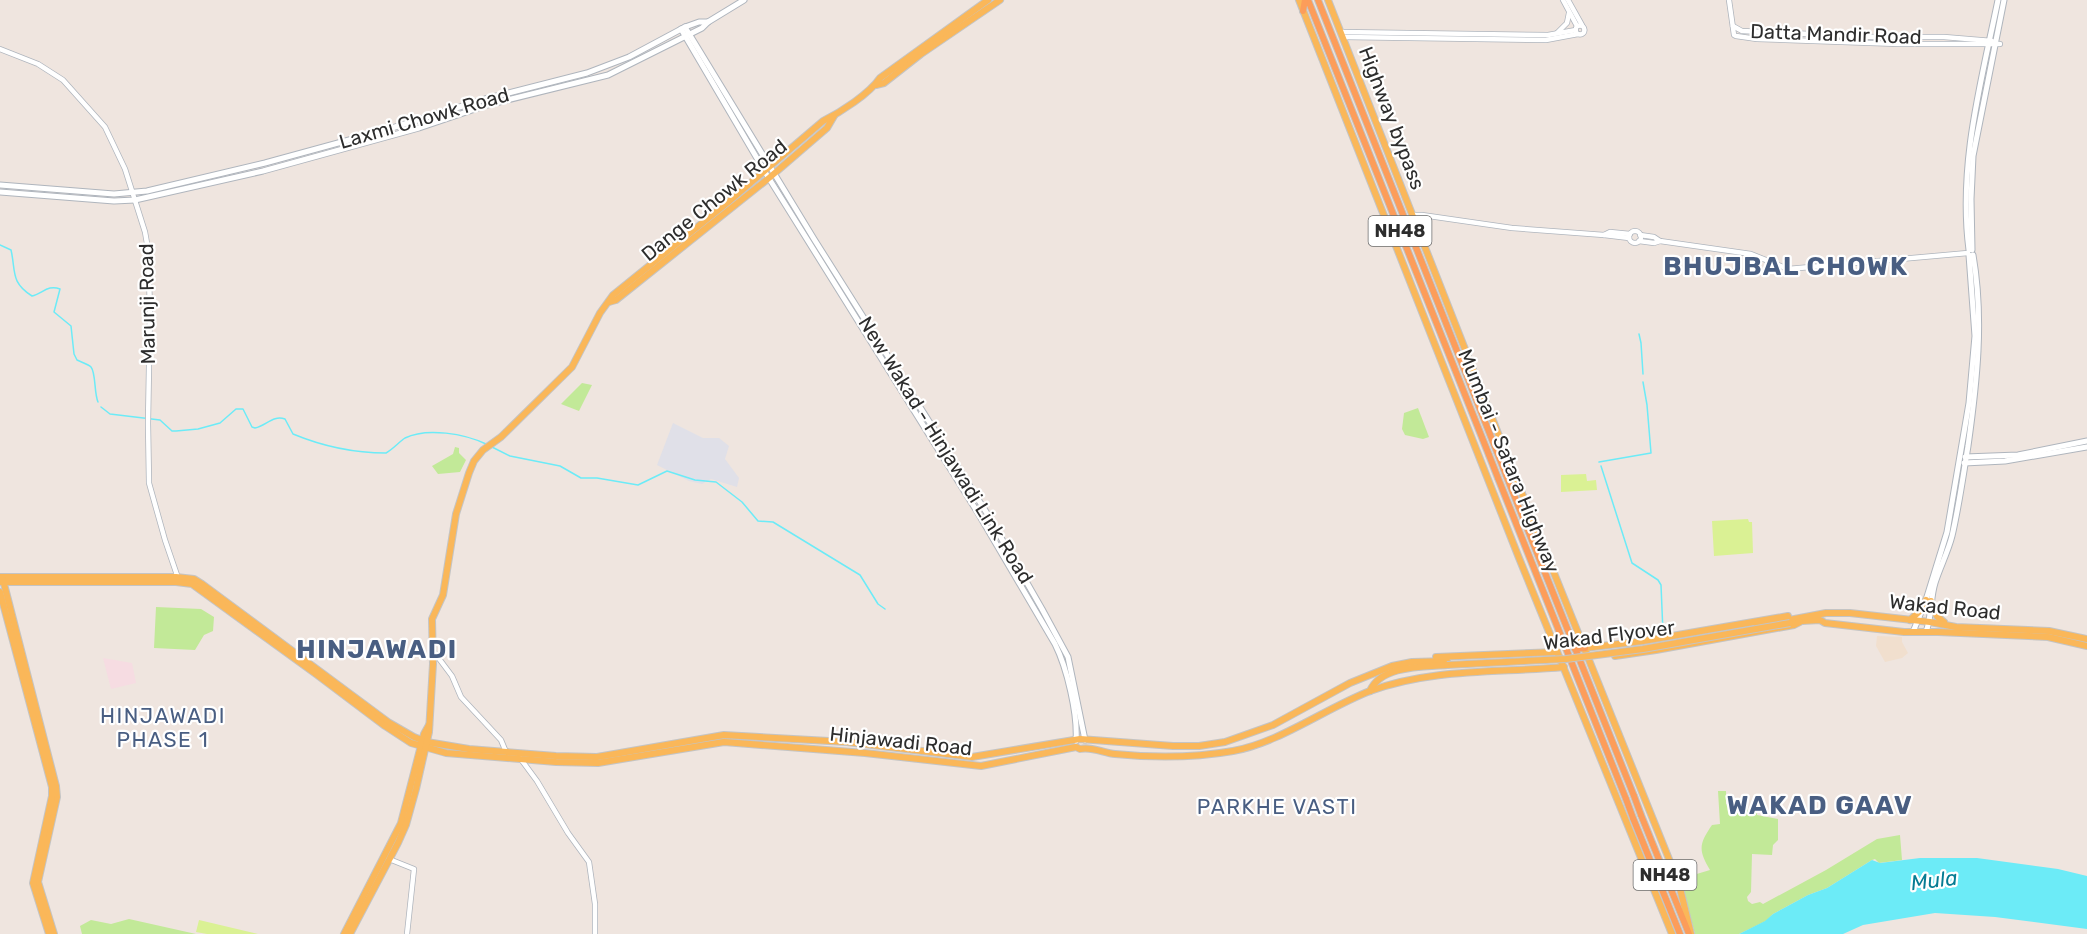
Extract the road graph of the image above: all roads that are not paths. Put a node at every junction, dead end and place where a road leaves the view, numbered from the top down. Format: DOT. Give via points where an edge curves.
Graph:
graph roads {
  1 [pos="744,0"];
  2 [pos="988,0"];
  3 [pos="1000,0"];
  4 [pos="1299,0"];
  5 [pos="1306,0"];
  6 [pos="1318,0"];
  7 [pos="1328,0"];
  8 [pos="1563,0"];
  9 [pos="1568,0"];
  10 [pos="1729,0"];
  11 [pos="1998,0"];
  12 [pos="2004,0"];
  13 [pos="1303,11"];
  14 [pos="1569,11"];
  15 [pos="708,22"];
  16 [pos="683,28"];
  17 [pos="1578,29"];
  18 [pos="687,34"];
  19 [pos="1342,34"];
  20 [pos="1554,35"];
  21 [pos="1503,37"];
  22 [pos="1992,43"];
  23 [pos="0,49"];
  24 [pos="875,85"];
  25 [pos="434,116"];
  26 [pos="834,116"];
  27 [pos="436,123"];
  28 [pos="336,144"];
  29 [pos="338,150"];
  30 [pos="245,168"];
  31 [pos="768,169"];
  32 [pos="246,175"];
  33 [pos="772,176"];
  34 [pos="0,185"];
  35 [pos="9,189"];
  36 [pos="63,189"];
  37 [pos="0,192"];
  38 [pos="132,193"];
  39 [pos="63,196"];
  40 [pos="135,200"];
  41 [pos="1412,215"];
  42 [pos="1629,236"];
  43 [pos="1640,238"];
  44 [pos="672,252"];
  45 [pos="1970,253"];
  46 [pos="926,422"];
  47 [pos="2087,441"];
  48 [pos="2087,447"];
  49 [pos="1508,459"];
  50 [pos="1963,460"];
  51 [pos="1482,463"];
  52 [pos="1,580"];
  53 [pos="179,580"];
  54 [pos="0,592"];
  55 [pos="1929,600"];
  56 [pos="1799,620"];
  57 [pos="1910,620"];
  58 [pos="1919,621"];
  59 [pos="1930,622"];
  60 [pos="1956,627"];
  61 [pos="1913,632"];
  62 [pos="1926,632"];
  63 [pos="2087,639"];
  64 [pos="1552,641"];
  65 [pos="1643,641"];
  66 [pos="2087,646"];
  67 [pos="1585,648"];
  68 [pos="1575,649"];
  69 [pos="432,650"];
  70 [pos="1557,652"];
  71 [pos="1645,652"];
  72 [pos="1542,653"];
  73 [pos="1427,661"];
  74 [pos="1590,662"];
  75 [pos="1447,663"];
  76 [pos="1564,667"];
  77 [pos="1370,691"];
  78 [pos="1225,742"];
  79 [pos="424,744"];
  80 [pos="1076,744"];
  81 [pos="1085,744"];
  82 [pos="506,752"];
  83 [pos="1227,752"];
  84 [pos="520,756"];
  85 [pos="1647,804"];
  86 [pos="1622,809"];
  87 [pos="1625,816"];
  88 [pos="49,824"];
  89 [pos="387,859"];
  90 [pos="49,934"];
  91 [pos="54,934"];
  92 [pos="344,934"];
  93 [pos="350,934"];
  94 [pos="407,934"];
  95 [pos="595,934"];
  96 [pos="1672,934"];
  97 [pos="1680,934"];
  98 [pos="1690,934"];
  1 -- 15 [label="main road"];
  2 -- 24 [label="main road, Dange Chowk Road"];
  3 -- 24 [label="main road, Dange Chowk Road" via="884,83"];
  4 -- 13 [label="main road"];
  5 -- 13 [label="highway"];
  5 -- 97 [label="highway, Mumbai - Satara Highway / NH48, bridge"];
  6 -- 68 [label="highway, Mumbai - Satara Highway / NH48, bridge"];
  7 -- 19 [label="main road, Highway bypass"];
  8 -- 14 [label="street"];
  9 -- 17 [label="street"];
  10 -- 22 [label="street, Datta Mandir Road" via="1734,34 1757,39"];
  11 -- 22 [label="main road"];
  12 -- 22 [label="main road"];
  13 -- 51 [label="main road"];
  14 -- 17 [label="street"];
  14 -- 20 [label="street" via="1567,22"];
  15 -- 16 [label="main road, Laxmi Chowk Road"];
  15 -- 18 [label="main road, Laxmi Chowk Road"];
  16 -- 18 [label="main road, New Wakad - Hinjawadi Link Road"];
  16 -- 25 [label="main road, Laxmi Chowk Road" via="606,67"];
  17 -- 20 [label="street"];
  17 -- 21 [label="street" via="1546,40"];
  18 -- 27 [label="main road, Laxmi Chowk Road" via="608,75 487,105"];
  18 -- 31 [label="main road, New Wakad - Hinjawadi Link Road"];
  19 -- 21 [label="street"];
  19 -- 41 [label="main road, Highway bypass"];
  20 -- 21 [label="street"];
  22 -- 45 [label="main road" via="1968,156 1965,198"];
  23 -- 38 [label="street, Marunji Road" via="52,72 75,92 105,127"];
  24 -- 26 [label="main road, Dange Chowk Road"];
  25 -- 27 [label="main road"];
  25 -- 28 [label="main road, Laxmi Chowk Road"];
  26 -- 31 [label="main road, Dange Chowk Road"];
  26 -- 33 [label="main road, Dange Chowk Road" via="827,128"];
  27 -- 29 [label="main road, Laxmi Chowk Road"];
  28 -- 29 [label="main road"];
  28 -- 30 [label="main road, Laxmi Chowk Road"];
  29 -- 32 [label="main road, Laxmi Chowk Road"];
  30 -- 32 [label="main road"];
  30 -- 38 [label="main road, Laxmi Chowk Road"];
  31 -- 33 [label="main road, New Wakad - Hinjawadi Link Road"];
  31 -- 44 [label="main road, Dange Chowk Road"];
  32 -- 40 [label="main road, Laxmi Chowk Road"];
  33 -- 44 [label="main road, Dange Chowk Road"];
  33 -- 46 [label="main road, New Wakad - Hinjawadi Link Road"];
  34 -- 35 [label="main road"];
  35 -- 36 [label="main road, Laxmi Chowk Road"];
  35 -- 37 [label="main road"];
  35 -- 39 [label="main road, Laxmi Chowk Road"];
  36 -- 38 [label="main road, Laxmi Chowk Road"];
  36 -- 39 [label="main road"];
  38 -- 40 [label="street, Marunji Road"];
  39 -- 40 [label="main road, Laxmi Chowk Road"];
  40 -- 53 [label="street, Marunji Road" via="148,249 150,483"];
  41 -- 42 [label="street" via="1512,228"];
  41 -- 49 [label="main road, Highway bypass"];
  42 -- 43 [label="street" via="1635,231"];
  42 -- 43 [label="street" via="1634,243"];
  43 -- 45 [label="street" via="1751,254 1788,269"];
  44 -- 69 [label="main road, Dange Chowk Road" via="612,295 572,367 474,461 456,514 443,595 432,619"];
  45 -- 50 [label="main road" via="1978,297 1979,353"];
  46 -- 80 [label="main road, New Wakad - Hinjawadi Link Road" via="1062,659 1077,730"];
  46 -- 81 [label="main road, New Wakad - Hinjawadi Link Road" via="988,515 1068,657"];
  47 -- 50 [label="main road" via="2018,455"];
  48 -- 50 [label="main road" via="2005,461"];
  49 -- 51 [label="main road" via="1486,466"];
  49 -- 67 [label="main road, Highway bypass"];
  50 -- 55 [label="main road" via="1956,503"];
  51 -- 64 [label="main road"];
  52 -- 53 [label="main road"];
  52 -- 88 [label="main road" via="56,786"];
  53 -- 79 [label="main road" via="205,593 385,726"];
  54 -- 88 [label="main road" via="52,787"];
  55 -- 57 [label="main road"];
  55 -- 58 [label="main road"];
  55 -- 59 [label="main road"];
  55 -- 60 [label="main road" via="1938,618"];
  56 -- 57 [label="main road, Wakad Road" via="1826,613"];
  56 -- 61 [label="main road, Wakad Road"];
  56 -- 65 [label="main road" via="1792,615"];
  56 -- 71 [label="main road" via="1794,625"];
  56 -- 75 [label="main road, Wakad Flyover, bridge" via="1592,653"];
  57 -- 58 [label="main road, Wakad Road"];
  58 -- 59 [label="main road, Wakad Road"];
  58 -- 61 [label="main road"];
  59 -- 60 [label="main road, Wakad Road"];
  59 -- 62 [label="main road"];
  60 -- 63 [label="main road, Wakad Road" via="2049,631"];
  61 -- 62 [label="main road, Wakad Road"];
  62 -- 66 [label="main road, Wakad Road" via="2048,637"];
  64 -- 70 [label="main road"];
  64 -- 72 [label="main road"];
  65 -- 67 [label="main road"];
  65 -- 71 [label="main road"];
  67 -- 68 [label="highway"];
  67 -- 74 [label="main road, Highway bypass"];
  68 -- 98 [label="highway, Mumbai - Satara Highway / NH48, bridge"];
  69 -- 79 [label="main road, Dange Chowk Road" via="429,724"];
  69 -- 82 [label="street" via="452,676 461,697 501,740"];
  70 -- 72 [label="main road"];
  70 -- 76 [label="main road"];
  71 -- 74 [label="main road"];
  72 -- 73 [label="main road" via="1449,656"];
  73 -- 75 [label="main road, Wakad Flyover"];
  73 -- 78 [label="main road" via="1366,675 1273,725"];
  74 -- 85 [label="main road, Highway bypass"];
  75 -- 77 [label="main road, Wakad Flyover" via="1380,677"];
  76 -- 77 [label="main road" via="1434,674"];
  76 -- 86 [label="main road"];
  77 -- 83 [label="main road" via="1272,738"];
  78 -- 81 [label="main road" via="1199,746"];
  78 -- 83 [label="main road"];
  79 -- 82 [label="main road"];
  79 -- 84 [label="main road" via="468,755"];
  79 -- 89 [label="main road, Dange Chowk Road"];
  80 -- 81 [label="main road"];
  80 -- 84 [label="main road" via="972,757 848,742 725,735 597,757"];
  81 -- 83 [label="main road" via="1112,754 1164,758"];
  82 -- 84 [label="main road"];
  84 -- 95 [label="street" via="589,862"];
  85 -- 86 [label="main road"];
  85 -- 87 [label="main road"];
  85 -- 98 [label="main road, Highway bypass" via="1679,884"];
  86 -- 87 [label="main road"];
  87 -- 96 [label="main road"];
  88 -- 90 [label="main road" via="33,882"];
  88 -- 91 [label="main road" via="38,882"];
  89 -- 92 [label="main road"];
  89 -- 93 [label="main road"];
  89 -- 94 [label="street" via="414,869"];
}
